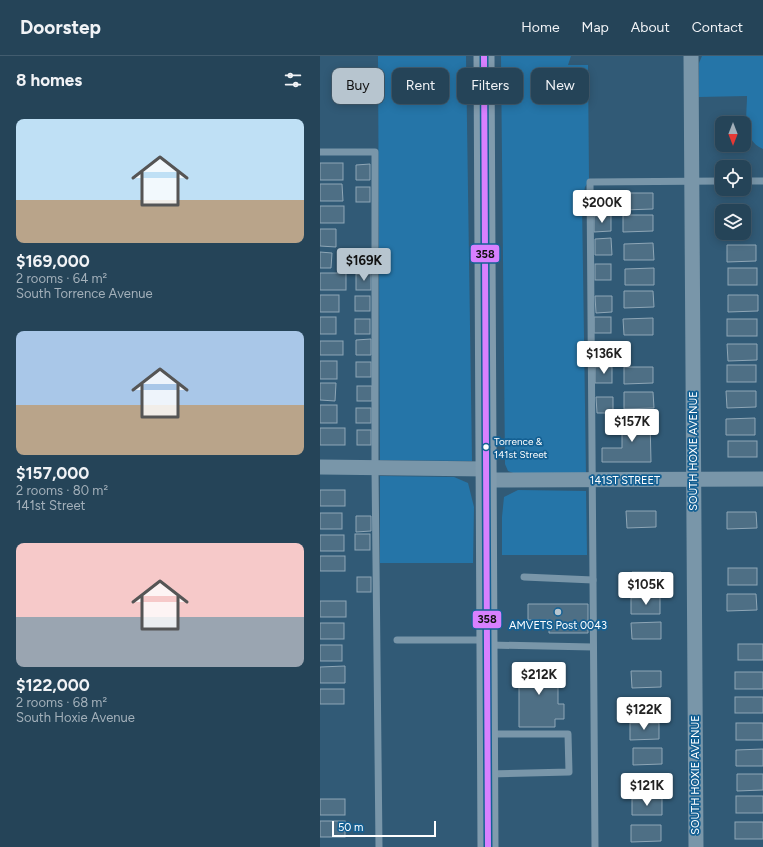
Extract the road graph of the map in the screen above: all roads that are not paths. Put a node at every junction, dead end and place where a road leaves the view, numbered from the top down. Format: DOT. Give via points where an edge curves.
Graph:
graph roads {
  1 [pos="484,56"];
  2 [pos="691,56"];
  3 [pos="320,152"];
  4 [pos="691,181"];
  5 [pos="715,181"];
  6 [pos="751,181"];
  7 [pos="763,181"];
  8 [pos="320,468"];
  9 [pos="375,468"];
  10 [pos="486,475"];
  11 [pos="763,479"];
  12 [pos="592,480"];
  13 [pos="694,480"];
  14 [pos="524,577"];
  15 [pos="593,580"];
  16 [pos="397,640"];
  17 [pos="487,643"];
  18 [pos="593,647"];
  19 [pos="488,734"];
  20 [pos="488,774"];
  21 [pos="379,847"];
  22 [pos="488,847"];
  23 [pos="595,847"];
  24 [pos="696,847"];
  1 -- 10 [label="main road"];
  2 -- 4 [label="street, SOUTH HOXIE AVENUE"];
  3 -- 9 [label="lane" via="375,152"];
  4 -- 5 [label="lane"];
  4 -- 12 [label="lane" via="590,182"];
  4 -- 13 [label="street, SOUTH HOXIE AVENUE"];
  6 -- 7 [label="lane"];
  8 -- 9 [label="street, 141ST STREET"];
  9 -- 10 [label="street, 141ST STREET"];
  9 -- 21 [label="lane"];
  10 -- 12 [label="street, 141ST STREET"];
  10 -- 17 [label="main road"];
  11 -- 13 [label="street, 141ST STREET"];
  12 -- 13 [label="street, 141ST STREET"];
  12 -- 15 [label="lane"];
  13 -- 24 [label="street, SOUTH HOXIE AVENUE"];
  14 -- 15 [label="lane"];
  15 -- 18 [label="lane"];
  16 -- 17 [label="lane"];
  17 -- 18 [label="lane"];
  17 -- 19 [label="main road"];
  18 -- 23 [label="lane"];
  19 -- 20 [label="main road"];
  19 -- 20 [label="lane" via="568,734 569,772"];
  20 -- 22 [label="main road"];
}
